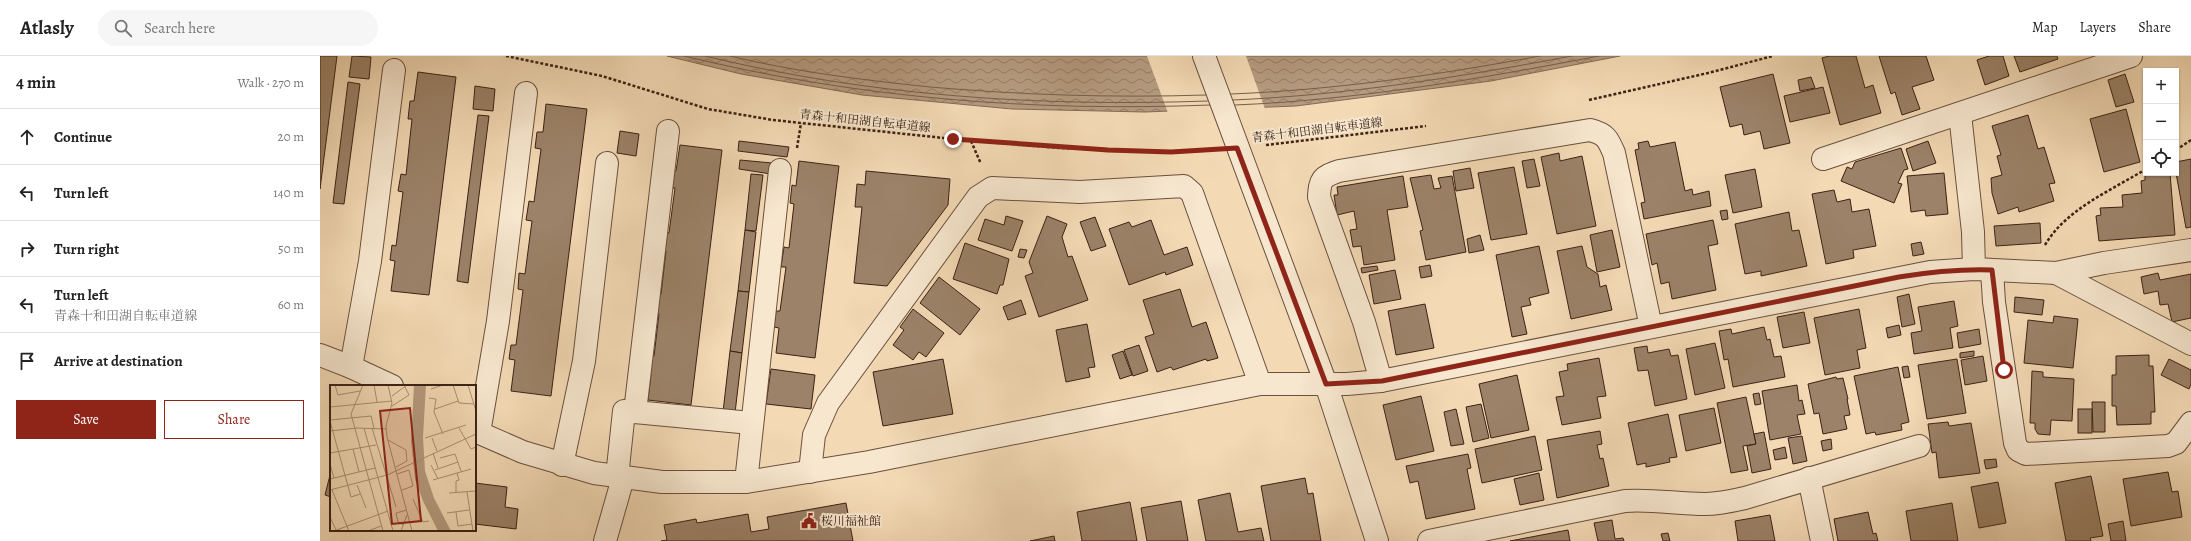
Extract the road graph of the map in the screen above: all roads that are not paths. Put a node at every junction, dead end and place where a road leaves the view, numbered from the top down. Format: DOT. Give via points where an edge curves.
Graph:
graph roads {
  1 [pos="1204,56"];
  2 [pos="2131,56"];
  3 [pos="394,70"];
  4 [pos="526,92"];
  5 [pos="1960,114"];
  6 [pos="668,131"];
  7 [pos="1823,159"];
  8 [pos="607,163"];
  9 [pos="780,170"];
  10 [pos="2191,250"];
  11 [pos="1983,270"];
  12 [pos="2056,273"];
  13 [pos="1651,327"];
  14 [pos="2191,344"];
  15 [pos="320,356"];
  16 [pos="351,367"];
  17 [pos="1382,381"];
  18 [pos="1260,384"];
  19 [pos="1326,384"];
  20 [pos="390,385"];
  21 [pos="635,412"];
  22 [pos="752,423"];
  23 [pos="2191,423"];
  24 [pos="477,432"];
  25 [pos="1919,446"];
  26 [pos="562,465"];
  27 [pos="810,472"];
  28 [pos="620,477"];
  29 [pos="1809,478"];
  30 [pos="746,482"];
  31 [pos="605,541"];
  32 [pos="1377,541"];
  33 [pos="1429,541"];
  34 [pos="1822,541"];
  1 -- 19 [label="street"];
  2 -- 5 [label="street"];
  3 -- 16 [label="street" via="370,261"];
  4 -- 24 [label="street" via="498,321"];
  5 -- 7 [label="street"];
  5 -- 11 [label="street" via="1973,232"];
  6 -- 21 [label="street"];
  8 -- 26 [label="street" via="584,361"];
  9 -- 22 [label="street"];
  10 -- 12 [label="street"];
  11 -- 12 [label="street"];
  11 -- 13 [label="street" via="1930,272 1899,277"];
  11 -- 23 [label="street" via="2018,450 2026,454 2168,446 2176,443"];
  12 -- 14 [label="street"];
  13 -- 17 [label="street"];
  13 -- 17 [label="street" via="1614,153 1608,139 1601,132 1575,132 1339,171 1326,175 1320,184 1319,197 1364,322"];
  15 -- 16 [label="street"];
  16 -- 20 [label="street"];
  17 -- 19 [label="street"];
  18 -- 19 [label="street"];
  18 -- 27 [label="street" via="1061,425"];
  18 -- 27 [label="street" via="1192,193 1184,186 1080,192 992,188 978,196 828,403 814,435"];
  19 -- 32 [label="street"];
  21 -- 22 [label="street"];
  21 -- 28 [label="street" via="624,411"];
  22 -- 30 [label="street"];
  24 -- 26 [label="street"];
  25 -- 29 [label="street"];
  26 -- 28 [label="street"];
  27 -- 30 [label="street"];
  28 -- 30 [label="street" via="668,482"];
  28 -- 31 [label="street"];
  29 -- 33 [label="street" via="1725,502 1705,504 1625,501"];
  29 -- 34 [label="street"];
}
